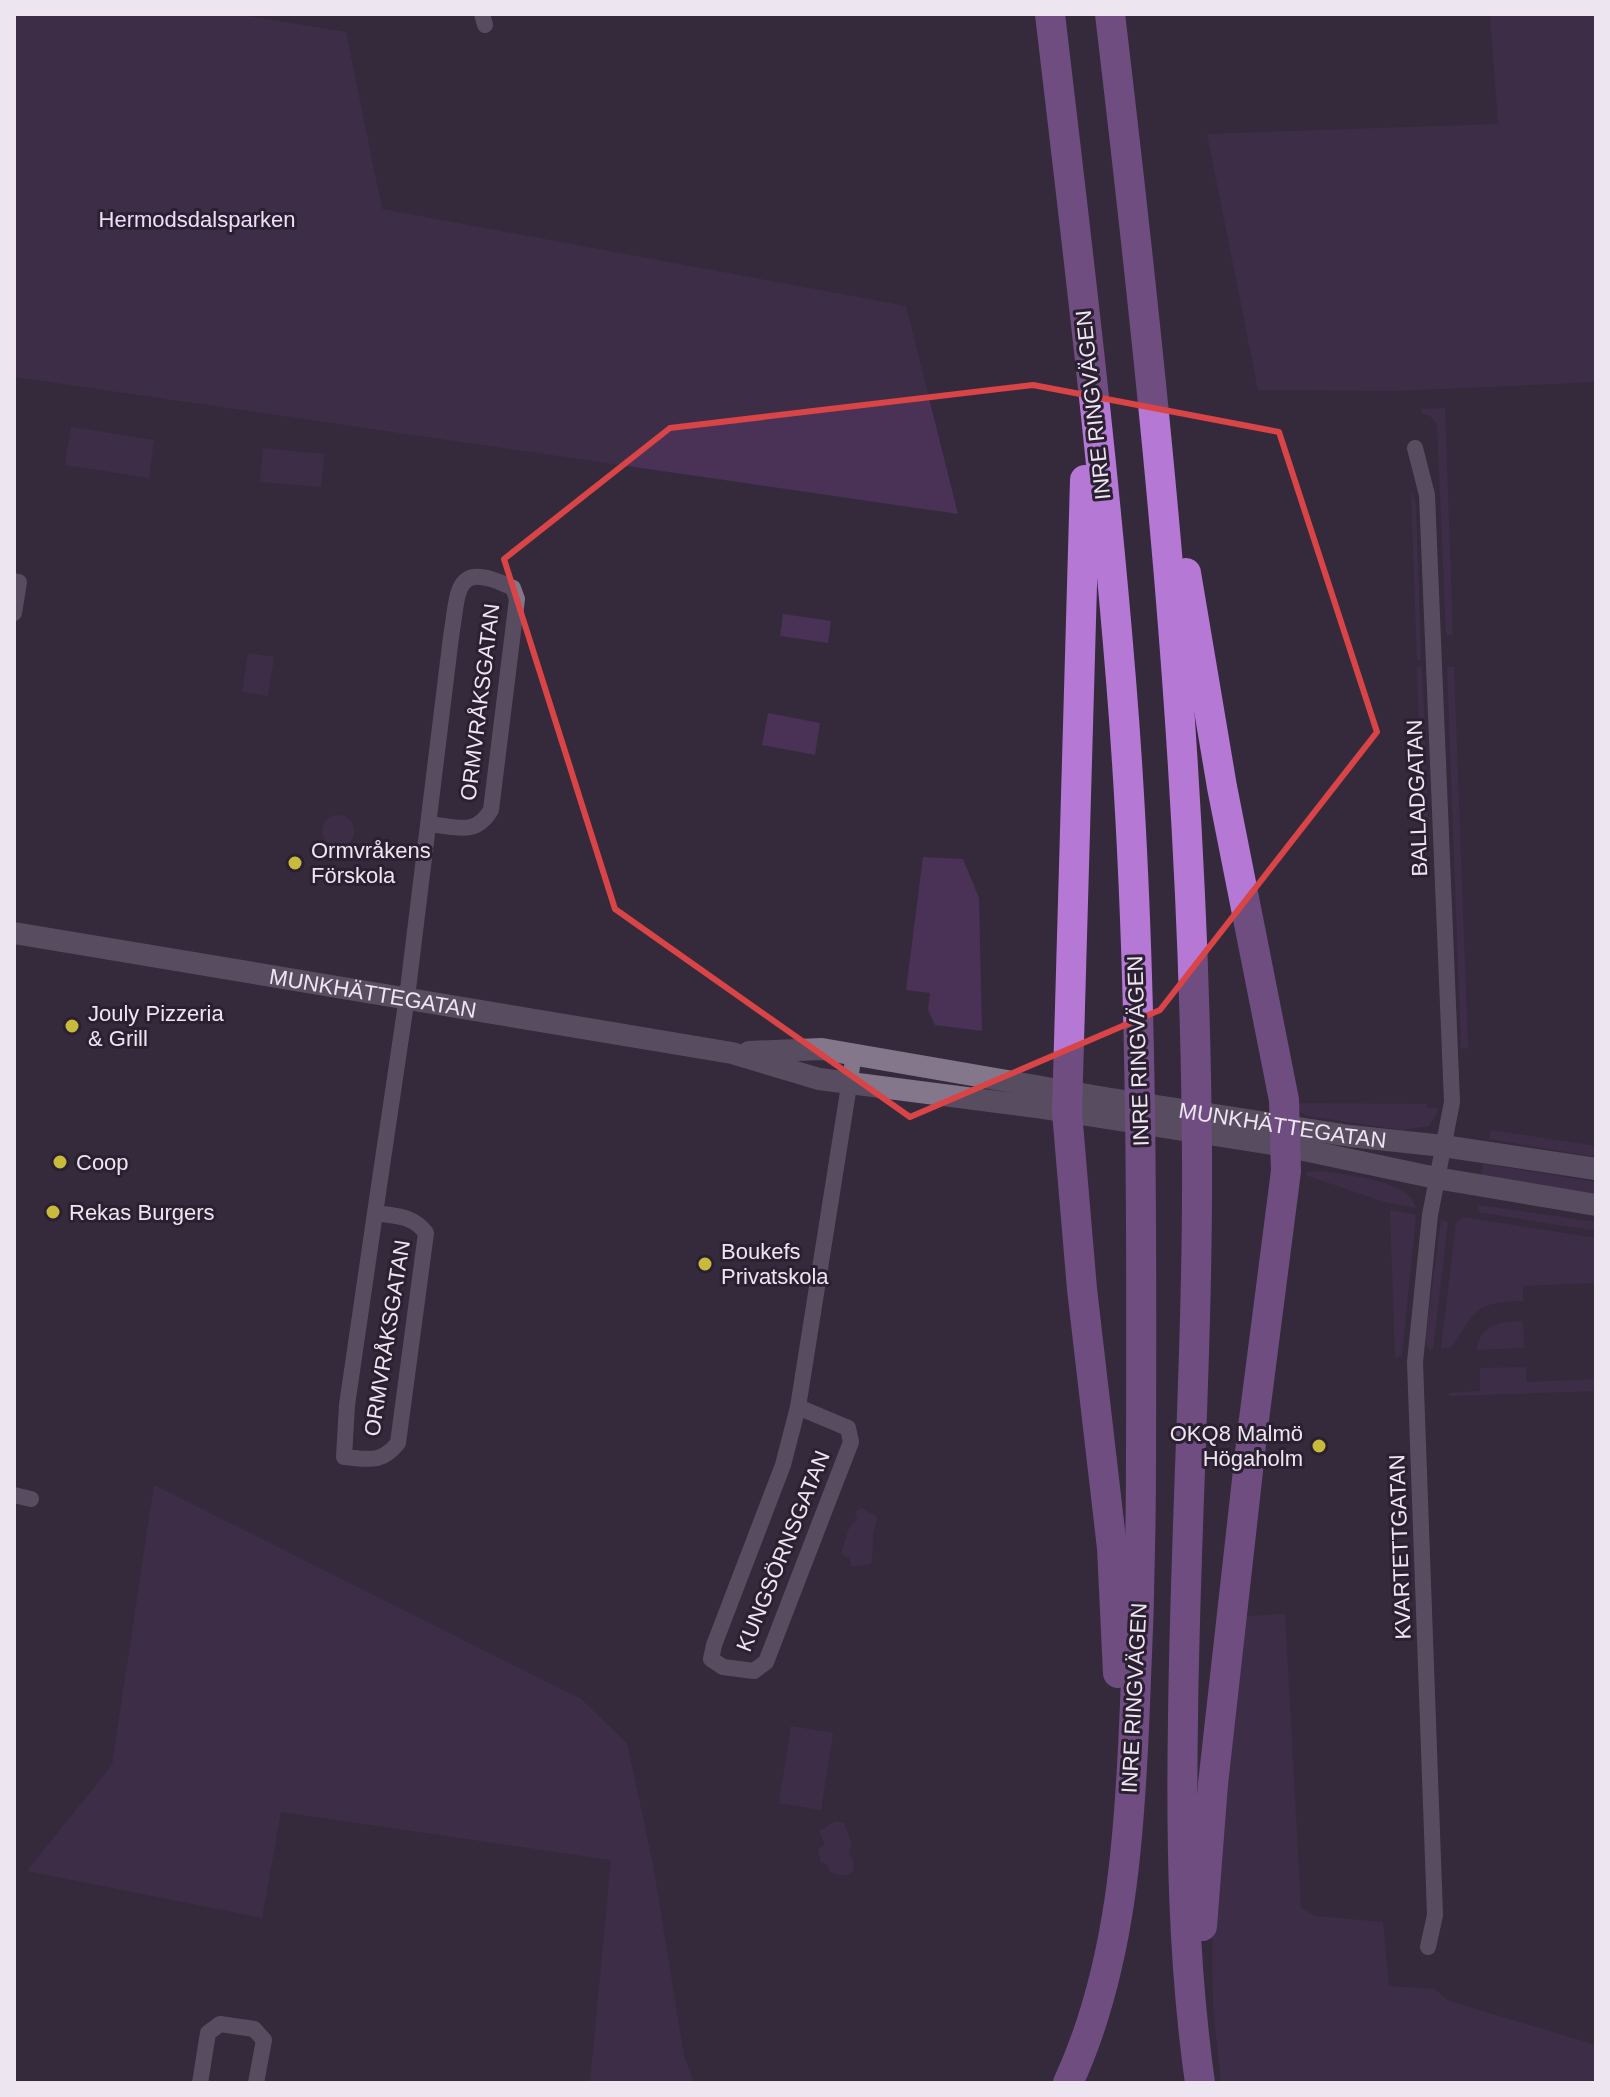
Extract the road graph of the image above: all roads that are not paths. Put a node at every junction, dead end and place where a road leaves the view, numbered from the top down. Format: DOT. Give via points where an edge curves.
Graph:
graph roads {
  1 [pos="1050,14"];
  2 [pos="1110,14"];
  3 [pos="1081,278"];
  4 [pos="1144,314"];
  5 [pos="1415,448"];
  6 [pos="14,581"];
  7 [pos="14,613"];
  8 [pos="428,824"];
  9 [pos="14,933"];
  10 [pos="407,997"];
  11 [pos="732,1053"];
  12 [pos="854,1054"];
  13 [pos="850,1083"];
  14 [pos="1067,1102"];
  15 [pos="1285,1136"];
  16 [pos="1443,1146"];
  17 [pos="1596,1169"];
  18 [pos="1436,1178"];
  19 [pos="1596,1205"];
  20 [pos="375,1213"];
  21 [pos="798,1407"];
  22 [pos="1428,1947"];
  23 [pos="1089,2029"];
  24 [pos="200,2083"];
  25 [pos="256,2083"];
  26 [pos="1068,2083"];
  27 [pos="1201,2083"];
  1 -- 3 [label="highway, INRE RINGVÄGEN"];
  2 -- 4 [label="highway, INRE RINGVÄGEN"];
  3 -- 14 [label="highway" via="1085,466"];
  3 -- 23 [label="highway, INRE RINGVÄGEN" via="1121,682 1141,1160 1141,1556 1133,1763 1113,1938"];
  4 -- 15 [label="highway" via="1222,787 1284,1100"];
  4 -- 27 [label="highway, INRE RINGVÄGEN" via="1170,600 1193,973 1196,1256 1182,1842 1190,1999"];
  5 -- 16 [label="street, BALLADGATAN" via="1427,495 1451,1072 1452,1102"];
  6 -- 7 [label="street" via="19,582"];
  8 -- 8 [label="street, ORMVRÅKSGATAN" via="473,828 491,810 517,599 513,588 502,583 471,576 459,587"];
  8 -- 10 [label="street, ORMVRÅKSGATAN"];
  9 -- 10 [label="main road, MUNKHÄTTEGATAN"];
  10 -- 11 [label="main road, MUNKHÄTTEGATAN"];
  10 -- 20 [label="street, ORMVRÅKSGATAN"];
  11 -- 12 [label="main road, MUNKHÄTTEGATAN" via="822,1049"];
  11 -- 13 [label="main road, MUNKHÄTTEGATAN"];
  12 -- 13 [label="street, KUNGSÖRNSGATAN"];
  12 -- 14 [label="main road, MUNKHÄTTEGATAN"];
  13 -- 14 [label="main road, MUNKHÄTTEGATAN"];
  13 -- 21 [label="street, KUNGSÖRNSGATAN"];
  14 -- 15 [label="main road, MUNKHÄTTEGATAN"];
  14 -- 23 [label="highway" via="1117,1628 1113,1865"];
  15 -- 16 [label="main road, MUNKHÄTTEGATAN" via="1350,1136"];
  15 -- 18 [label="main road, MUNKHÄTTEGATAN"];
  15 -- 27 [label="highway" via="1286,1171 1207,1842"];
  16 -- 17 [label="main road, MUNKHÄTTEGATAN"];
  16 -- 18 [label="street, KVARTETTGATAN"];
  18 -- 19 [label="main road, MUNKHÄTTEGATAN"];
  18 -- 22 [label="street, KVARTETTGATAN" via="1415,1362 1435,1915"];
  20 -- 20 [label="street, ORMVRÅKSGATAN" via="404,1217 426,1233 398,1443 378,1459 344,1457"];
  21 -- 21 [label="street, KUNGSÖRNSGATAN" via="783,1465 714,1645 711,1659 723,1667 754,1671 766,1662 851,1442 848,1428"];
  23 -- 26 [label="highway, INRE RINGVÄGEN"];
  24 -- 25 [label="street" via="208,2033 220,2024 254,2029 264,2040"];
}
